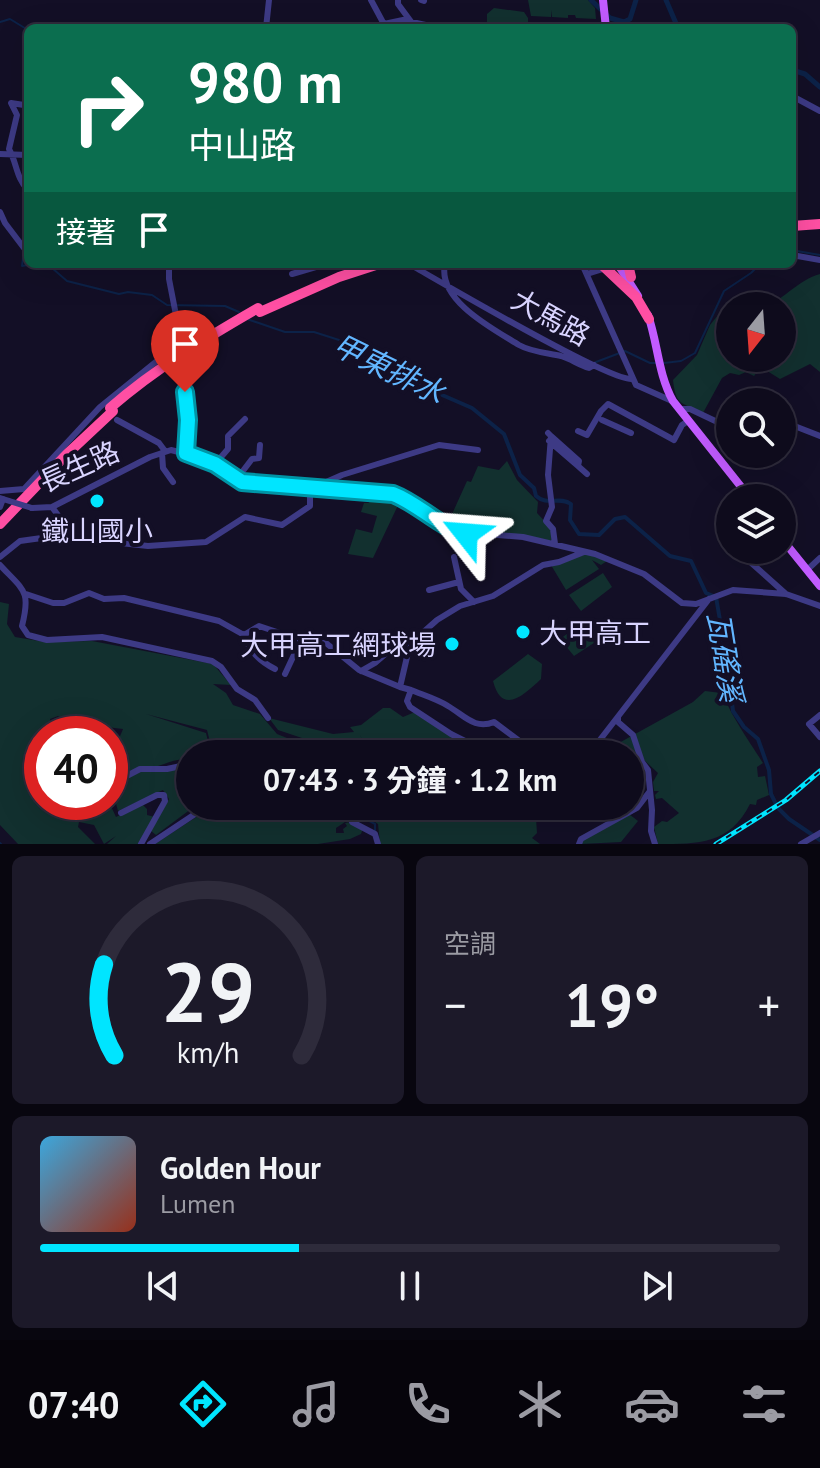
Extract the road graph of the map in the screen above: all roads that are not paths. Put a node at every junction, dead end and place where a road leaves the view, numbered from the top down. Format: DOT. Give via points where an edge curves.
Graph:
graph roads {
  1 [pos="269,0"];
  2 [pos="373,0"];
  3 [pos="398,0"];
  4 [pos="601,0"];
  5 [pos="412,23"];
  6 [pos="266,24"];
  7 [pos="385,24"];
  8 [pos="392,24"];
  9 [pos="417,24"];
  10 [pos="604,24"];
  11 [pos="796,98"];
  12 [pos="24,105"];
  13 [pos="820,111"];
  14 [pos="0,154"];
  15 [pos="24,155"];
  16 [pos="12,156"];
  17 [pos="24,184"];
  18 [pos="0,212"];
  19 [pos="796,225"];
  20 [pos="820,225"];
  21 [pos="24,248"];
  22 [pos="796,256"];
  23 [pos="820,260"];
  24 [pos="169,268"];
  25 [pos="312,268"];
  26 [pos="356,268"];
  27 [pos="363,268"];
  28 [pos="416,268"];
  29 [pos="444,268"];
  30 [pos="585,268"];
  31 [pos="605,268"];
  32 [pos="623,268"];
  33 [pos="624,268"];
  34 [pos="351,271"];
  35 [pos="292,274"];
  36 [pos="631,277"];
  37 [pos="446,284"];
  38 [pos="259,310"];
  39 [pos="649,319"];
  40 [pos="182,350"];
  41 [pos="594,365"];
  42 [pos="633,378"];
  43 [pos="664,389"];
  44 [pos="676,405"];
  45 [pos="588,415"];
  46 [pos="245,419"];
  47 [pos="117,420"];
  48 [pos="598,420"];
  49 [pos="688,421"];
  50 [pos="716,421"];
  51 [pos="796,427"];
  52 [pos="578,431"];
  53 [pos="631,433"];
  54 [pos="820,436"];
  55 [pos="260,445"];
  56 [pos="478,450"];
  57 [pos="164,452"];
  58 [pos="186,453"];
  59 [pos="215,464"];
  60 [pos="587,474"];
  61 [pos="236,480"];
  62 [pos="173,482"];
  63 [pos="736,484"];
  64 [pos="312,487"];
  65 [pos="0,491"];
  66 [pos="2,498"];
  67 [pos="0,507"];
  68 [pos="52,507"];
  69 [pos="0,517"];
  70 [pos="0,524"];
  71 [pos="56,536"];
  72 [pos="555,544"];
  73 [pos="585,551"];
  74 [pos="796,556"];
  75 [pos="0,557"];
  76 [pos="454,557"];
  77 [pos="820,558"];
  78 [pos="752,564"];
  79 [pos="0,565"];
  80 [pos="807,570"];
  81 [pos="459,582"];
  82 [pos="820,586"];
  83 [pos="429,590"];
  84 [pos="26,594"];
  85 [pos="786,594"];
  86 [pos="474,602"];
  87 [pos="702,605"];
  88 [pos="820,606"];
  89 [pos="245,634"];
  90 [pos="300,642"];
  91 [pos="390,650"];
  92 [pos="275,669"];
  93 [pos="361,671"];
  94 [pos="285,674"];
  95 [pos="400,687"];
  96 [pos="411,690"];
  97 [pos="820,715"];
  98 [pos="268,718"];
  99 [pos="618,720"];
  100 [pos="820,737"];
  101 [pos="463,740"];
  102 [pos="518,740"];
  103 [pos="600,740"];
  104 [pos="635,740"];
  105 [pos="644,766"];
  106 [pos="176,767"];
  107 [pos="128,775"];
  108 [pos="650,791"];
  109 [pos="128,810"];
  110 [pos="186,820"];
  111 [pos="351,820"];
  112 [pos="819,833"];
  113 [pos="376,838"];
  114 [pos="141,844"];
  115 [pos="150,844"];
  116 [pos="579,844"];
  117 [pos="655,844"];
  118 [pos="801,844"];
  1 -- 6 [label="street"];
  2 -- 7 [label="street"];
  3 -- 5 [label="street"];
  4 -- 10 [label="main road"];
  5 -- 8 [label="street"];
  5 -- 9 [label="street"];
  11 -- 13 [label="street"];
  12 -- 16 [label="street" via="11,103 17,115"];
  14 -- 16 [label="street"];
  15 -- 16 [label="street"];
  16 -- 17 [label="street"];
  18 -- 21 [label="street"];
  19 -- 20 [label="highway"];
  22 -- 23 [label="street"];
  24 -- 40 [label="street"];
  25 -- 35 [label="street"];
  26 -- 34 [label="highway"];
  27 -- 34 [label="highway"];
  28 -- 37 [label="street, 大馬路"];
  29 -- 37 [label="street"];
  30 -- 42 [label="street"];
  31 -- 39 [label="highway, bridge" via="636,297"];
  32 -- 39 [label="main road, bridge"];
  33 -- 36 [label="highway"];
  34 -- 38 [label="highway"];
  36 -- 43 [label="main road, bridge" via="654,325"];
  37 -- 41 [label="street, 大馬路"];
  37 -- 41 [label="street" via="464,309 522,347 589,368"];
  38 -- 69 [label="highway, bridge" via="140,382"];
  38 -- 70 [label="highway, bridge" via="144,386 66,455"];
  39 -- 43 [label="main road"];
  40 -- 58 [label="street"];
  40 -- 65 [label="street" via="163,356 100,407 24,489"];
  41 -- 42 [label="street, 大馬路" via="616,377"];
  42 -- 43 [label="street, 大馬路" via="643,387"];
  43 -- 44 [label="main road"];
  44 -- 49 [label="main road"];
  44 -- 50 [label="street"];
  45 -- 48 [label="street"];
  46 -- 59 [label="street" via="228,436 228,449"];
  47 -- 57 [label="street" via="159,443"];
  48 -- 49 [label="street" via="608,404 674,440"];
  48 -- 52 [label="street" via="587,435"];
  48 -- 53 [label="street"];
  49 -- 63 [label="main road"];
  51 -- 54 [label="street"];
  55 -- 61 [label="street" via="259,458 252,459"];
  56 -- 64 [label="street" via="439,445"];
  57 -- 58 [label="street"];
  57 -- 62 [label="street" via="163,468"];
  57 -- 68 [label="street, 長生路"];
  58 -- 59 [label="street"];
  59 -- 61 [label="street"];
  60 -- 72 [label="street" via="550,437 551,504 546,521"];
  61 -- 64 [label="street"];
  64 -- 71 [label="street" via="310,506 282,525 245,517 206,542 148,546"];
  64 -- 72 [label="street" via="393,494 459,532"];
  66 -- 67 [label="street"];
  66 -- 68 [label="street, 長生路, bridge" via="32,508"];
  68 -- 71 [label="street" via="60,518"];
  71 -- 75 [label="street" via="20,541"];
  72 -- 73 [label="street"];
  73 -- 86 [label="street" via="543,565"];
  73 -- 87 [label="street" via="644,574 682,603"];
  74 -- 80 [label="main road"];
  76 -- 81 [label="street"];
  77 -- 80 [label="street"];
  78 -- 85 [label="street"];
  79 -- 84 [label="street"];
  80 -- 82 [label="main road"];
  81 -- 83 [label="street"];
  81 -- 86 [label="street"];
  84 -- 89 [label="street" via="60,604 89,593 124,598 219,621"];
  84 -- 98 [label="street" via="22,626 28,635 47,640 102,637 212,661"];
  85 -- 87 [label="street" via="733,590"];
  85 -- 88 [label="street"];
  86 -- 95 [label="street" via="445,614 412,641"];
  87 -- 99 [label="street"];
  89 -- 90 [label="street" via="259,626 300,636"];
  89 -- 92 [label="street" via="260,659"];
  90 -- 93 [label="street" via="326,643"];
  90 -- 94 [label="street"];
  91 -- 93 [label="street"];
  93 -- 95 [label="street"];
  95 -- 96 [label="street"];
  96 -- 101 [label="street" via="407,701 412,710"];
  96 -- 102 [label="street" via="472,723 494,722"];
  97 -- 100 [label="street" via="809,724"];
  99 -- 103 [label="street"];
  99 -- 104 [label="street"];
  105 -- 108 [label="street"];
  106 -- 107 [label="street" via="140,769"];
  108 -- 116 [label="street" via="637,808"];
  108 -- 117 [label="street"];
  109 -- 114 [label="street" via="164,795"];
  110 -- 115 [label="street"];
  111 -- 113 [label="street"];
  112 -- 118 [label="street"];
}
